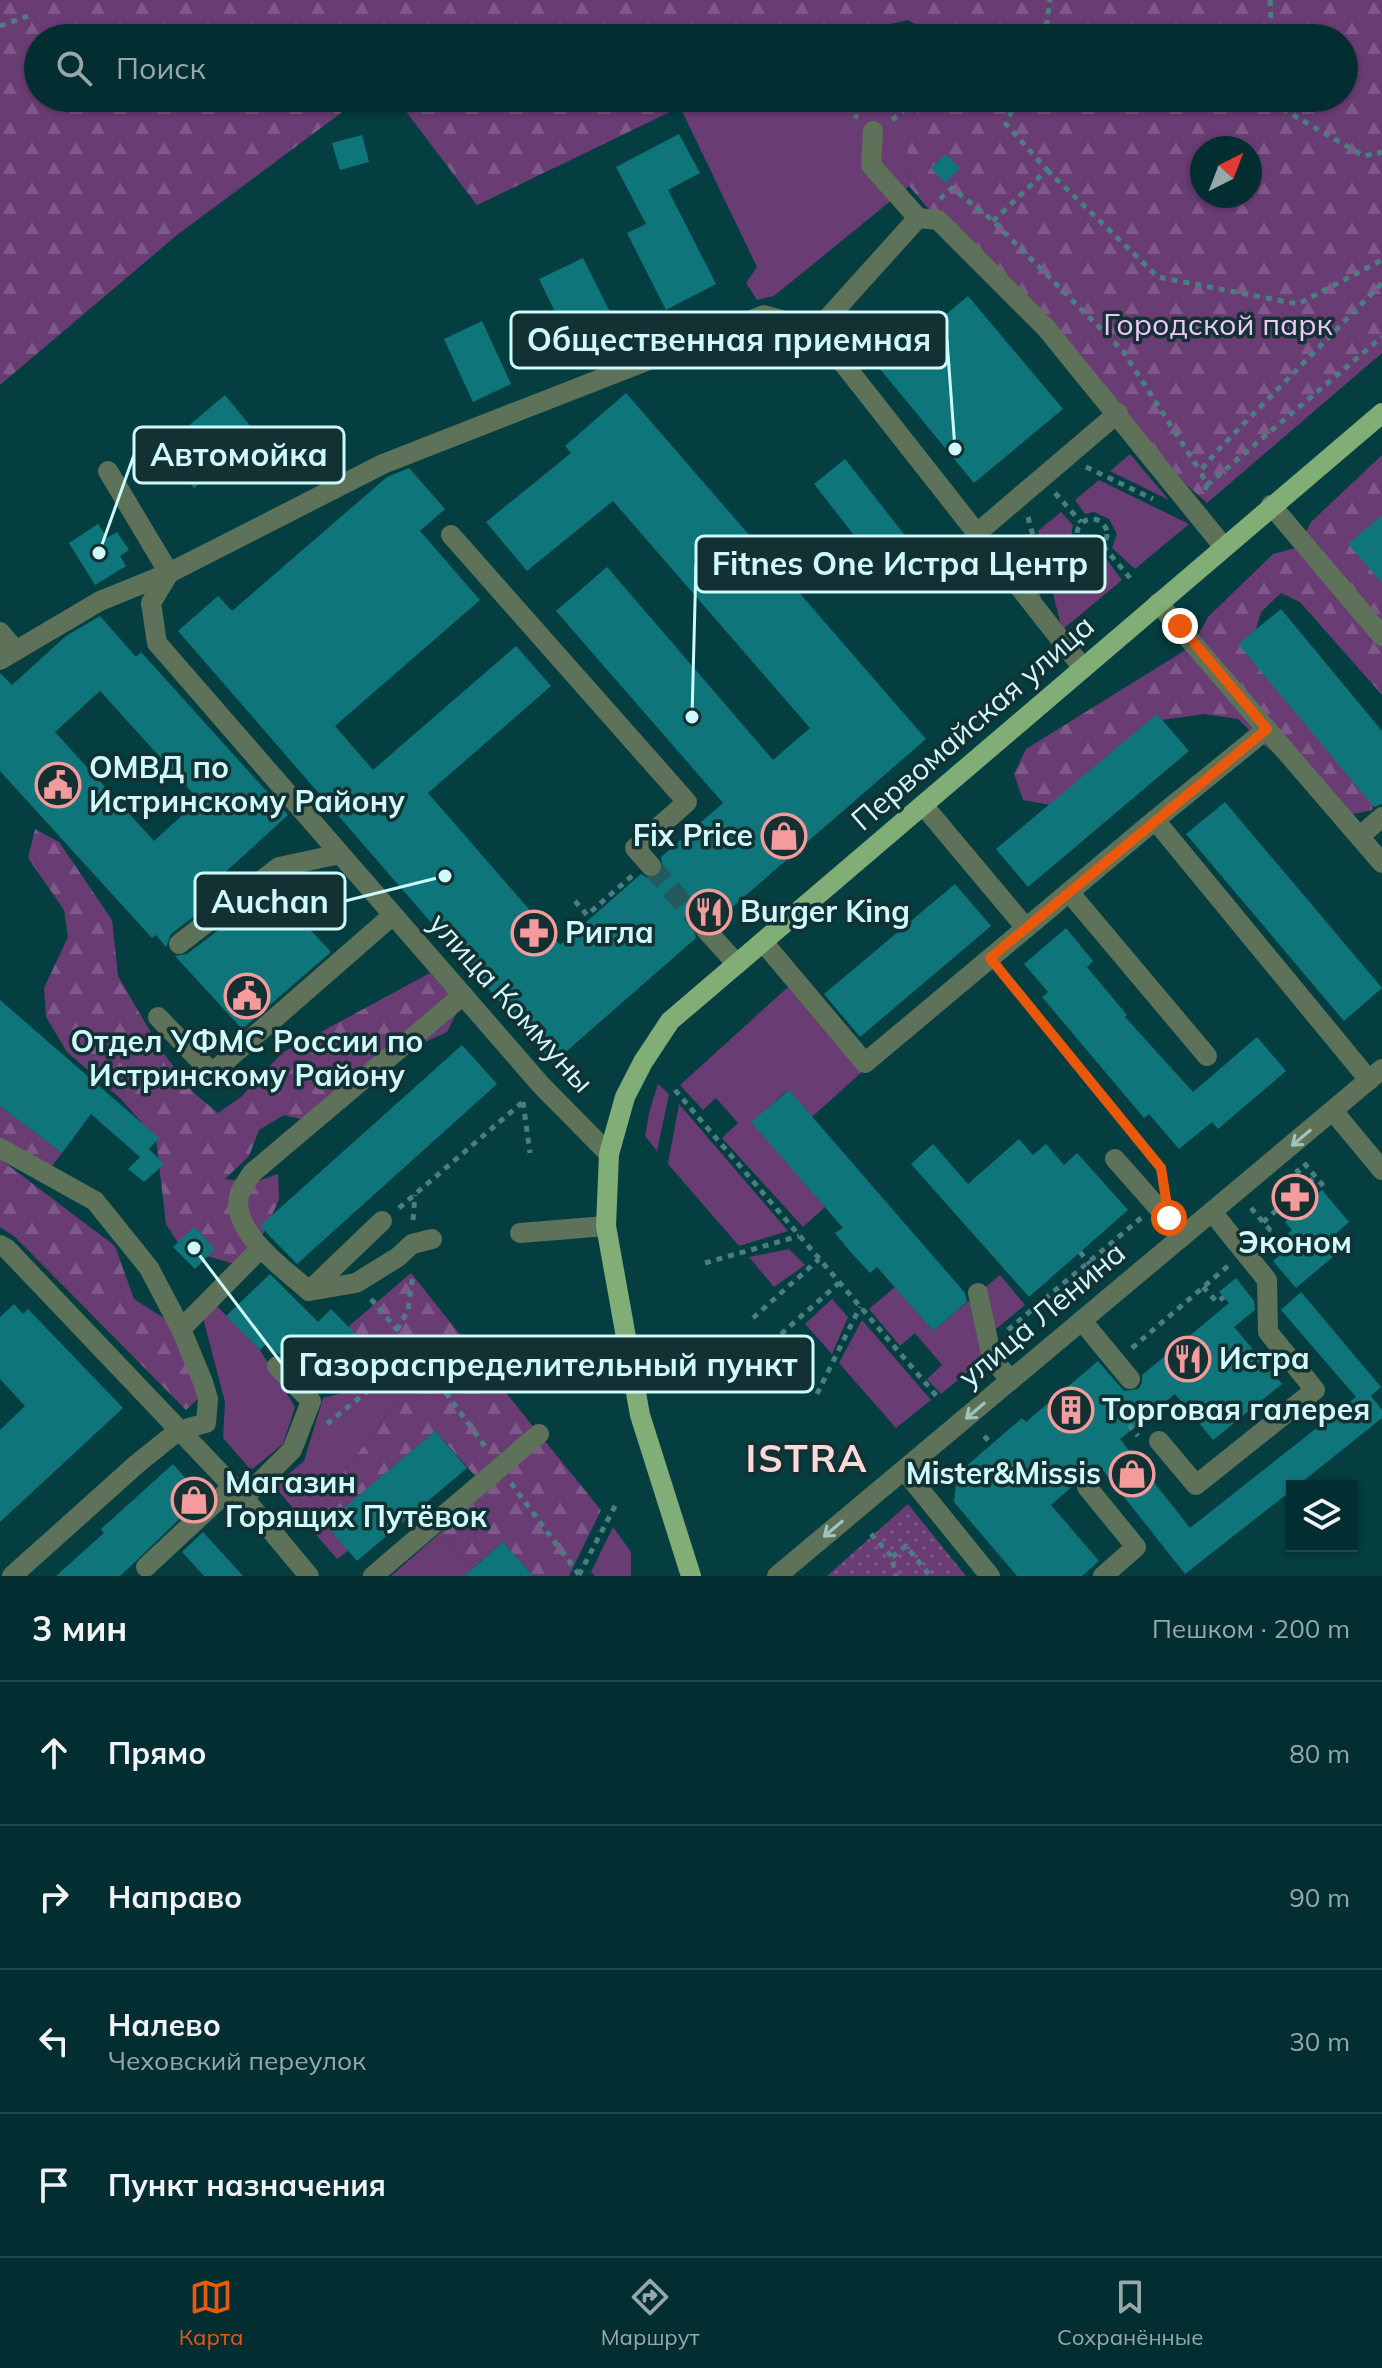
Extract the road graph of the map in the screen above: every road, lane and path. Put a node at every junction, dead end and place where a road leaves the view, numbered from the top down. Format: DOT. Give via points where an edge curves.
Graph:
graph roads {
  1 [pos="1050,0"];
  2 [pos="1270,0"];
  3 [pos="28,16"];
  4 [pos="1047,24"];
  5 [pos="1271,24"];
  6 [pos="0,26"];
  7 [pos="1012,112"];
  8 [pos="1288,112"];
  9 [pos="873,131"];
  10 [pos="1382,152"];
  11 [pos="1047,170"];
  12 [pos="918,218"];
  13 [pos="993,221"];
  14 [pos="1382,260"];
  15 [pos="1382,283"];
  16 [pos="817,330"];
  17 [pos="1382,337"];
  18 [pos="1118,413"];
  19 [pos="1382,413"];
  20 [pos="1067,459"];
  21 [pos="108,471"];
  22 [pos="1200,471"];
  23 [pos="1043,479"];
  24 [pos="1207,485"];
  25 [pos="1022,497"];
  26 [pos="1271,505"];
  27 [pos="1193,511"];
  28 [pos="1081,522"];
  29 [pos="976,534"];
  30 [pos="451,535"];
  31 [pos="1103,546"];
  32 [pos="1223,546"];
  33 [pos="169,573"];
  34 [pos="1130,578"];
  35 [pos="1046,583"];
  36 [pos="1158,603"];
  37 [pos="1380,629"];
  38 [pos="0,632"];
  39 [pos="7,655"];
  40 [pos="1083,668"];
  41 [pos="1267,729"];
  42 [pos="923,805"];
  43 [pos="1382,817"];
  44 [pos="1155,820"];
  45 [pos="1360,836"];
  46 [pos="340,854"];
  47 [pos="1382,863"];
  48 [pos="646,866"];
  49 [pos="1069,892"];
  50 [pos="575,901"];
  51 [pos="393,915"];
  52 [pos="1026,928"];
  53 [pos="706,930"];
  54 [pos="763,942"];
  55 [pos="179,944"];
  56 [pos="990,958"];
  57 [pos="737,964"];
  58 [pos="463,995"];
  59 [pos="158,1017"];
  60 [pos="1207,1056"];
  61 [pos="1376,1075"];
  62 [pos="541,1085"];
  63 [pos="675,1090"];
  64 [pos="523,1102"];
  65 [pos="1333,1111"];
  66 [pos="0,1148"];
  67 [pos="530,1153"];
  68 [pos="609,1154"];
  69 [pos="1115,1159"];
  70 [pos="1304,1163"];
  71 [pos="1296,1169"];
  72 [pos="1382,1170"];
  73 [pos="1315,1177"];
  74 [pos="1285,1179"];
  75 [pos="1163,1180"];
  76 [pos="1308,1183"];
  77 [pos="1279,1184"];
  78 [pos="1325,1188"];
  79 [pos="1317,1194"];
  80 [pos="1294,1196"];
  81 [pos="409,1200"];
  82 [pos="1157,1204"];
  83 [pos="1251,1208"];
  84 [pos="1212,1212"];
  85 [pos="382,1221"];
  86 [pos="1263,1222"];
  87 [pos="606,1226"];
  88 [pos="520,1233"];
  89 [pos="799,1236"];
  90 [pos="1183,1236"];
  91 [pos="432,1239"];
  92 [pos="0,1245"];
  93 [pos="1284,1246"];
  94 [pos="261,1248"];
  95 [pos="1080,1252"];
  96 [pos="1245,1252"];
  97 [pos="819,1259"];
  98 [pos="1088,1262"];
  99 [pos="705,1263"];
  100 [pos="1098,1274"];
  101 [pos="839,1283"];
  102 [pos="1203,1287"];
  103 [pos="309,1291"];
  104 [pos="978,1293"];
  105 [pos="1224,1297"];
  106 [pos="860,1307"];
  107 [pos="386,1315"];
  108 [pos="753,1318"];
  109 [pos="1082,1321"];
  110 [pos="181,1329"];
  111 [pos="772,1342"];
  112 [pos="989,1346"];
  113 [pos="416,1352"];
  114 [pos="1116,1361"];
  115 [pos="277,1366"];
  116 [pos="1130,1379"];
  117 [pos="1011,1380"];
  118 [pos="817,1394"];
  119 [pos="940,1400"];
  120 [pos="178,1431"];
  121 [pos="539,1434"];
  122 [pos="984,1436"];
  123 [pos="1159,1441"];
  124 [pos="992,1444"];
  125 [pos="292,1450"];
  126 [pos="500,1467"];
  127 [pos="904,1470"];
  128 [pos="1087,1487"];
  129 [pos="238,1492"];
  130 [pos="616,1504"];
  131 [pos="871,1534"];
  132 [pos="892,1557"];
  133 [pos="146,1567"];
  134 [pos="27,1571"];
  135 [pos="309,1576"];
  136 [pos="373,1576"];
  137 [pos="579,1576"];
  138 [pos="691,1576"];
  139 [pos="777,1576"];
  140 [pos="896,1576"];
  141 [pos="930,1576"];
  142 [pos="990,1576"];
  143 [pos="1103,1576"];
  1 -- 4 [label="path"];
  2 -- 5 [label="path"];
  3 -- 6 [label="path"];
  7 -- 11 [label="path" via="1006,124"];
  8 -- 10 [label="path" via="1364,156"];
  9 -- 12 [label="street" via="871,165"];
  11 -- 13 [label="path"];
  11 -- 14 [label="path" via="1158,277 1298,304"];
  12 -- 13 [label="path" via="952,188"];
  12 -- 16 [label="street"];
  12 -- 18 [label="street" via="938,220 1046,328"];
  13 -- 22 [label="path" via="1123,351"];
  15 -- 22 [label="path"];
  16 -- 29 [label="street"];
  16 -- 33 [label="street" via="764,315 383,464"];
  17 -- 24 [label="path"];
  18 -- 20 [label="street"];
  18 -- 27 [label="street"];
  19 -- 26 [label="main road, Первомайская улица"];
  20 -- 23 [label="street"];
  20 -- 27 [label="path" via="1189,516"];
  21 -- 33 [label="street"];
  22 -- 24 [label="path"];
  23 -- 25 [label="street"];
  23 -- 28 [label="path"];
  24 -- 27 [label="path"];
  25 -- 29 [label="street"];
  25 -- 35 [label="path"];
  26 -- 32 [label="main road, Первомайская улица"];
  26 -- 37 [label="street"];
  27 -- 32 [label="street"];
  28 -- 31 [label="path" via="1092,518 1103,524 1108,535"];
  28 -- 31 [label="path" via="1076,534 1080,545 1091,550"];
  29 -- 40 [label="street"];
  30 -- 48 [label="street" via="687,802 635,848"];
  31 -- 34 [label="path"];
  32 -- 36 [label="main road, Первомайская улица"];
  33 -- 39 [label="street" via="100,601"];
  33 -- 46 [label="street, улица Коммуны" via="151,603 157,643"];
  36 -- 40 [label="main road, Первомайская улица"];
  36 -- 41 [label="street"];
  38 -- 39 [label="street"];
  40 -- 42 [label="main road, Первомайская улица"];
  41 -- 44 [label="street"];
  41 -- 45 [label="street"];
  42 -- 52 [label="street"];
  42 -- 54 [label="main road, Первомайская улица"];
  43 -- 45 [label="street"];
  44 -- 49 [label="street"];
  44 -- 61 [label="street"];
  45 -- 47 [label="street"];
  46 -- 51 [label="street, улица Коммуны"];
  46 -- 55 [label="street" via="279,867"];
  48 -- 50 [label="path" via="587,915"];
  49 -- 52 [label="street"];
  49 -- 60 [label="street"];
  51 -- 58 [label="street, улица Коммуны"];
  51 -- 59 [label="street" via="212,1073"];
  52 -- 56 [label="street"];
  53 -- 57 [label="street"];
  54 -- 56 [label="street" via="865,1063"];
  54 -- 57 [label="main road, Первомайская улица"];
  56 -- 75 [label="path" via="1161,1168"];
  57 -- 68 [label="main road, Первомайская улица" via="670,1021 625,1097"];
  58 -- 62 [label="street, улица Коммуны"];
  58 -- 94 [label="street" via="252,1173 239,1196 241,1218"];
  61 -- 65 [label="street, улица Ленина"];
  62 -- 64 [label="path"];
  62 -- 68 [label="street, улица Коммуны"];
  63 -- 89 [label="path"];
  64 -- 67 [label="path"];
  64 -- 81 [label="path"];
  65 -- 72 [label="street"];
  65 -- 84 [label="street, улица Ленина, one-way"];
  66 -- 110 [label="street" via="95,1201 149,1268"];
  68 -- 87 [label="main road, Первомайская улица"];
  69 -- 82 [label="street"];
  70 -- 73 [label="path"];
  71 -- 76 [label="path"];
  73 -- 76 [label="path"];
  73 -- 78 [label="path"];
  74 -- 80 [label="path"];
  76 -- 79 [label="path"];
  76 -- 80 [label="path"];
  77 -- 80 [label="path"];
  80 -- 86 [label="path"];
  82 -- 90 [label="street"];
  82 -- 98 [label="path"];
  83 -- 86 [label="path"];
  84 -- 90 [label="street, улица Ленина"];
  84 -- 96 [label="street"];
  85 -- 103 [label="street"];
  86 -- 93 [label="path"];
  87 -- 88 [label="street"];
  87 -- 138 [label="main road, Первомайская улица" via="640,1415"];
  89 -- 97 [label="path"];
  89 -- 99 [label="path"];
  90 -- 109 [label="street, улица Ленина"];
  91 -- 103 [label="street" via="412,1244 356,1283"];
  92 -- 120 [label="street"];
  94 -- 103 [label="street"];
  94 -- 110 [label="street"];
  95 -- 98 [label="path"];
  96 -- 102 [label="path"];
  96 -- 123 [label="street" via="1267,1280 1268,1332 1315,1390 1196,1485"];
  97 -- 101 [label="path"];
  97 -- 108 [label="path"];
  98 -- 100 [label="path"];
  98 -- 112 [label="path"];
  101 -- 106 [label="path"];
  101 -- 111 [label="path"];
  102 -- 105 [label="path" via="1217,1302"];
  102 -- 114 [label="path"];
  104 -- 112 [label="street"];
  106 -- 118 [label="path"];
  106 -- 119 [label="path"];
  107 -- 113 [label="path"];
  109 -- 114 [label="street"];
  109 -- 117 [label="street, улица Ленина"];
  110 -- 120 [label="street" via="208,1399 206,1423"];
  112 -- 117 [label="street" via="992,1359"];
  113 -- 125 [label="path"];
  113 -- 126 [label="path"];
  114 -- 116 [label="street"];
  115 -- 125 [label="street" via="311,1401"];
  116 -- 123 [label="path" via="1122,1385 1128,1392 1113,1405 1149,1449"];
  117 -- 127 [label="street, улица Ленина, one-way"];
  120 -- 129 [label="street"];
  120 -- 134 [label="street"];
  121 -- 126 [label="street"];
  122 -- 124 [label="path"];
  125 -- 129 [label="street"];
  126 -- 136 [label="street"];
  126 -- 137 [label="path"];
  127 -- 139 [label="street, улица Ленина, one-way"];
  127 -- 142 [label="street"];
  128 -- 143 [label="street" via="1136,1547"];
  129 -- 133 [label="street"];
  129 -- 135 [label="street"];
  130 -- 137 [label="path"];
  131 -- 132 [label="path"];
  132 -- 140 [label="path"];
  132 -- 141 [label="path" via="906,1546"];
}
